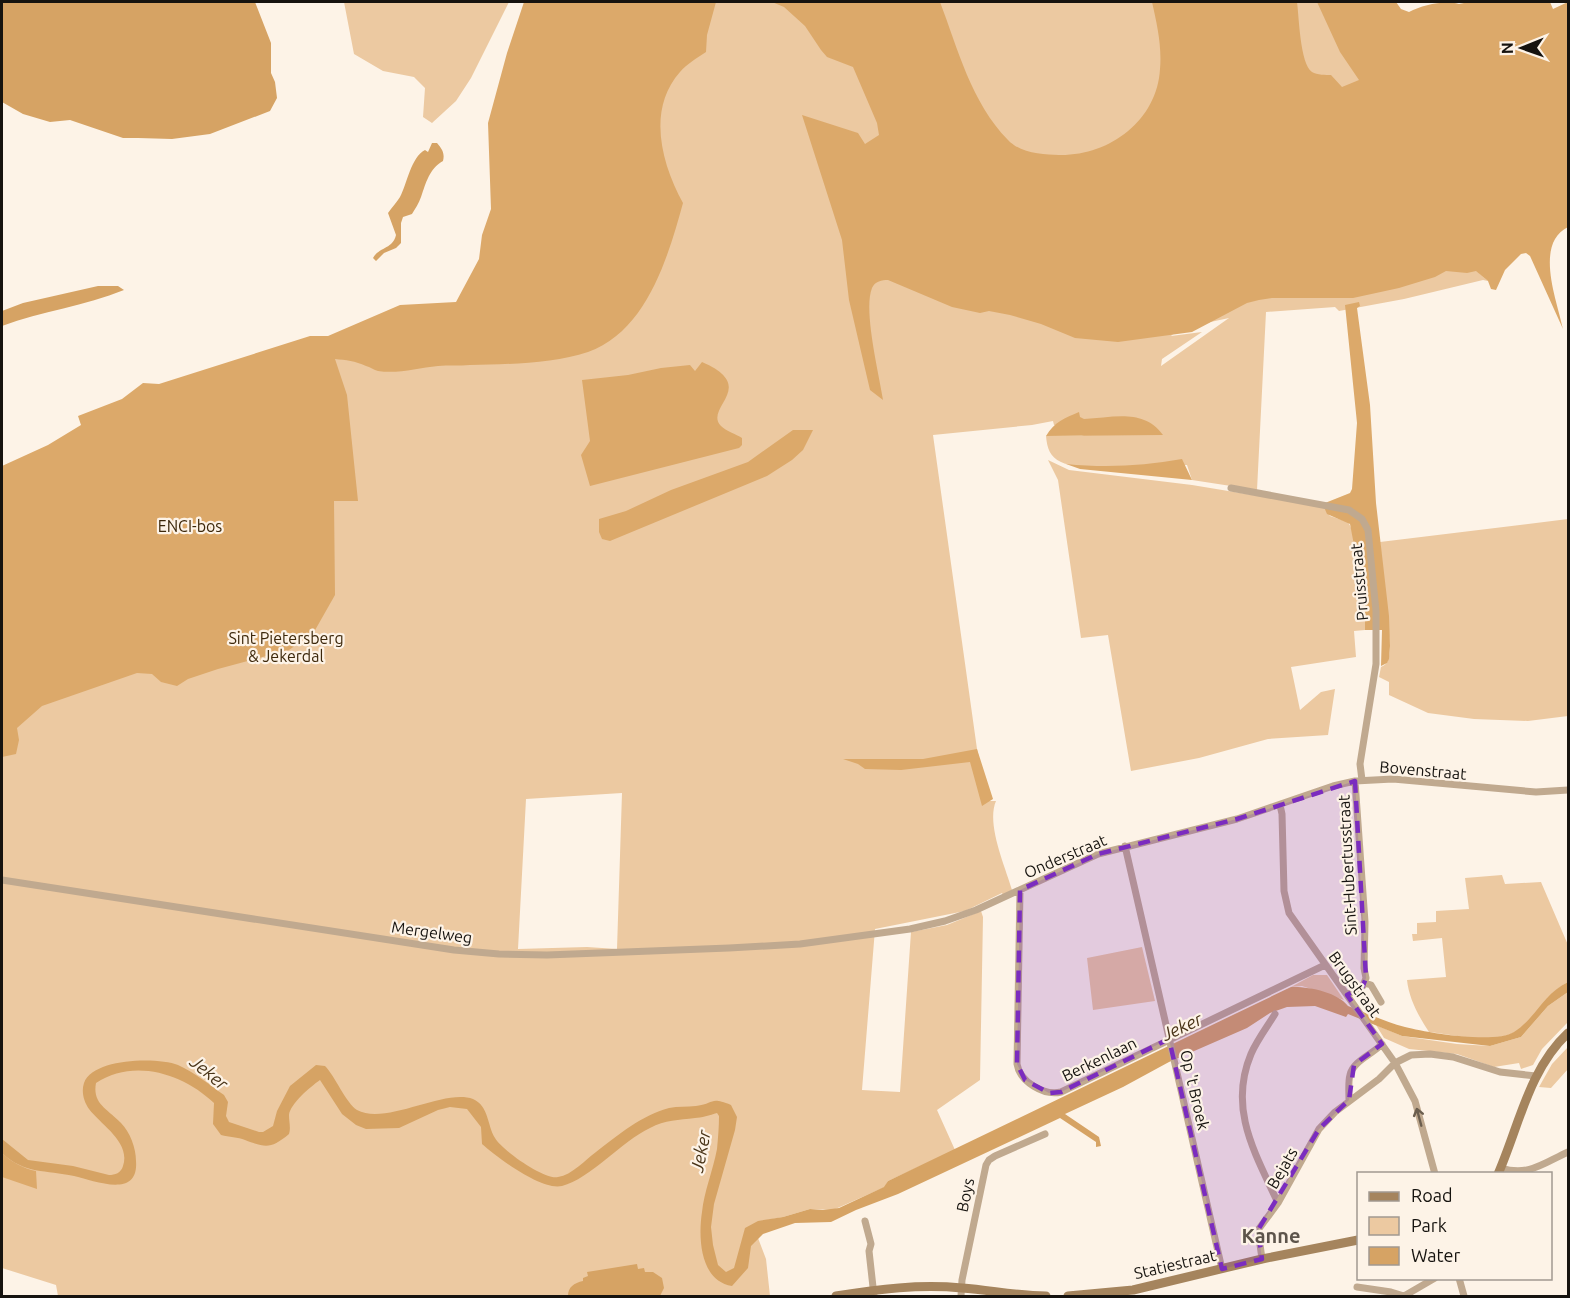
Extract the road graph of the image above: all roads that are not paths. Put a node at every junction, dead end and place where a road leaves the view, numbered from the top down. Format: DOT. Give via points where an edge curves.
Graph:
graph roads {
  1 [pos="1231,488"];
  2 [pos="1359,780"];
  3 [pos="1569,790"];
  4 [pos="1280,805"];
  5 [pos="1125,846"];
  6 [pos="2,880"];
  7 [pos="1020,890"];
  8 [pos="863,935"];
  9 [pos="1325,965"];
  10 [pos="1365,983"];
  11 [pos="1347,995"];
  12 [pos="1381,1002"];
  13 [pos="1275,1014"];
  14 [pos="1569,1033"];
  15 [pos="1170,1041"];
  16 [pos="1382,1044"];
  17 [pos="1395,1063"];
  18 [pos="1536,1076"];
  19 [pos="1349,1100"];
  20 [pos="1045,1134"];
  21 [pos="1569,1152"];
  22 [pos="1500,1171"];
  23 [pos="1435,1172"];
  24 [pos="1278,1203"];
  25 [pos="865,1221"];
  26 [pos="1357,1240"];
  27 [pos="1262,1259"];
  28 [pos="1222,1269"];
  29 [pos="1432,1280"];
  30 [pos="1460,1280"];
  31 [pos="1357,1287"];
  32 [pos="961,1292"];
  33 [pos="874,1293"];
  34 [pos="836,1296"];
  35 [pos="1041,1296"];
  36 [pos="1046,1296"];
  37 [pos="1068,1296"];
  38 [pos="1404,1296"];
  39 [pos="1464,1296"];
  1 -- 2 [label="street, Pruisstraat" via="1338,507 1355,513 1368,530 1377,664"];
  2 -- 3 [label="street, Bovenstraat" via="1393,779 1536,792"];
  2 -- 4 [label="street, Bovenstraat"];
  2 -- 10 [label="street, Sint-Hubertusstraat"];
  4 -- 5 [label="street, Onderstraat"];
  4 -- 9 [label="street, Brugstraat" via="1285,901"];
  5 -- 7 [label="street, Onderstraat" via="1080,861"];
  5 -- 15 [label="street, Op 't Broek"];
  6 -- 8 [label="street, Mergelweg" via="499,954 729,948"];
  7 -- 8 [label="street, Onderstraat" via="945,921"];
  7 -- 15 [label="street, Berkenlaan" via="1017,1064 1021,1076 1050,1093 1061,1092"];
  9 -- 11 [label="street, Brugstraat"];
  9 -- 15 [label="street, Berkenlaan"];
  10 -- 11 [label="street"];
  10 -- 12 [label="street"];
  11 -- 16 [label="street, Brugstraat"];
  13 -- 24 [label="street" via="1251,1055 1244,1083 1243,1118"];
  14 -- 18 [label="main road" via="1546,1058"];
  15 -- 28 [label="street, Op 't Broek"];
  16 -- 17 [label="street, Brugstraat"];
  16 -- 19 [label="street" via="1354,1065"];
  17 -- 18 [label="street" via="1411,1055 1430,1054 1500,1072"];
  17 -- 19 [label="street, Bejats"];
  23 -- 17 [label="street, Brugstraat, one-way" via="1415,1101"];
  18 -- 22 [label="main road"];
  19 -- 24 [label="street, Bejats" via="1319,1129"];
  20 -- 32 [label="street, Boys" via="995,1156 986,1165"];
  21 -- 22 [label="street" via="1526,1171"];
  24 -- 27 [label="street, Bejats" via="1258,1230"];
  25 -- 33 [label="street" via="871,1244"];
  26 -- 27 [label="main road, Statiestraat"];
  27 -- 28 [label="main road, Statiestraat"];
  28 -- 37 [label="main road, Statiestraat" via="1133,1290"];
  29 -- 38 [label="street"];
  30 -- 39 [label="street"];
  31 -- 38 [label="street"];
  32 -- 33 [label="main road" via="906,1286"];
  32 -- 35 [label="main road"];
  33 -- 34 [label="main road"];
  35 -- 36 [label="main road"];
}
